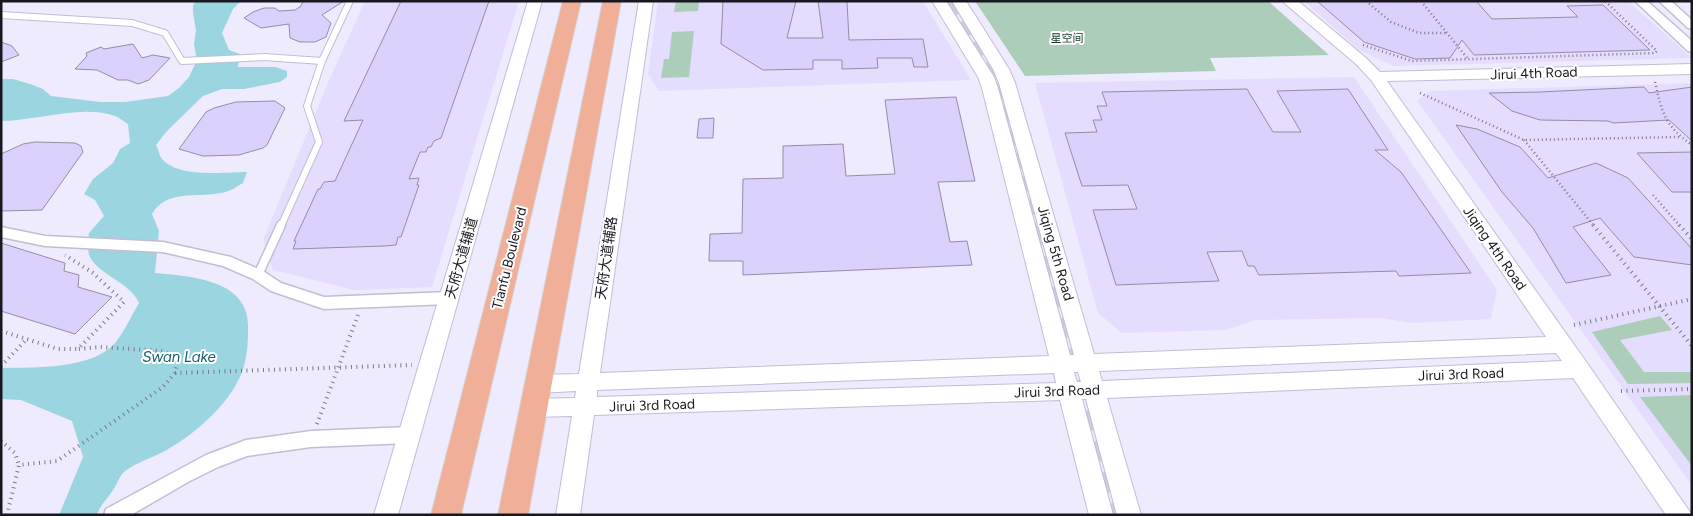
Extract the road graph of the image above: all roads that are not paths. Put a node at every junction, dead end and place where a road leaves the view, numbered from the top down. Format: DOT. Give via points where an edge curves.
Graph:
graph roads {
  1 [pos="350,1"];
  2 [pos="535,1"];
  3 [pos="572,1"];
  4 [pos="612,1"];
  5 [pos="646,1"];
  6 [pos="939,1"];
  7 [pos="959,1"];
  8 [pos="1289,1"];
  9 [pos="1640,1"];
  10 [pos="1664,1"];
  11 [pos="1,15"];
  12 [pos="1692,26"];
  13 [pos="1692,48"];
  14 [pos="322,61"];
  15 [pos="1692,69"];
  16 [pos="1376,77"];
  17 [pos="1,232"];
  18 [pos="258,275"];
  19 [pos="449,298"];
  20 [pos="1563,346"];
  21 [pos="1087,363"];
  22 [pos="1062,364"];
  23 [pos="1580,369"];
  24 [pos="588,382"];
  25 [pos="538,384"];
  26 [pos="1094,390"];
  27 [pos="1069,391"];
  28 [pos="584,407"];
  29 [pos="533,408"];
  30 [pos="409,435"];
  31 [pos="114,515"];
  32 [pos="386,515"];
  33 [pos="446,515"];
  34 [pos="513,515"];
  35 [pos="568,515"];
  36 [pos="1101,515"];
  37 [pos="1129,515"];
  38 [pos="1680,515"];
  1 -- 14 [label="lane"];
  2 -- 19 [label="street, 天府大道辅道"];
  3 -- 33 [label="main road, Tianfu Boulevard"];
  4 -- 25 [label="main road"];
  5 -- 24 [label="street, 天府大道辅路"];
  6 -- 22 [label="street, Jiqing 5th Road" via="990,88"];
  7 -- 21 [label="street, Jiqing 5th Road" via="1007,83"];
  8 -- 16 [label="street, Jiqing 4th Road"];
  9 -- 13 [label="street"];
  10 -- 12 [label="street"];
  11 -- 14 [label="lane" via="132,23 165,33 182,61 245,57"];
  14 -- 18 [label="lane" via="307,106 319,142"];
  15 -- 16 [label="street, Jirui 4th Road"];
  16 -- 20 [label="street, Jiqing 4th Road"];
  17 -- 18 [label="street" via="39,240 163,247 226,261"];
  18 -- 19 [label="street" via="276,287 324,303"];
  19 -- 30 [label="street, 天府大道辅道"];
  20 -- 21 [label="street, Jirui 3rd Road"];
  20 -- 23 [label="street, Jiqing 4th Road"];
  21 -- 22 [label="street, Jirui 3rd Road"];
  21 -- 26 [label="street, Jiqing 5th Road"];
  22 -- 24 [label="street, Jirui 3rd Road"];
  22 -- 27 [label="street, Jiqing 5th Road"];
  23 -- 26 [label="street, Jirui 3rd Road"];
  23 -- 38 [label="street, Jiqing 4th Road"];
  24 -- 25 [label="street, Jirui 3rd Road"];
  24 -- 28 [label="street, 天府大道辅路"];
  25 -- 29 [label="main road"];
  26 -- 27 [label="street, Jirui 3rd Road"];
  26 -- 37 [label="street, Jiqing 5th Road"];
  27 -- 28 [label="street, Jirui 3rd Road"];
  27 -- 36 [label="street, Jiqing 5th Road"];
  28 -- 29 [label="street, Jirui 3rd Road"];
  28 -- 35 [label="street, 天府大道辅路"];
  29 -- 34 [label="main road"];
  30 -- 31 [label="street" via="312,439 246,448 190,472"];
  30 -- 32 [label="street, 天府大道辅道"];
}
